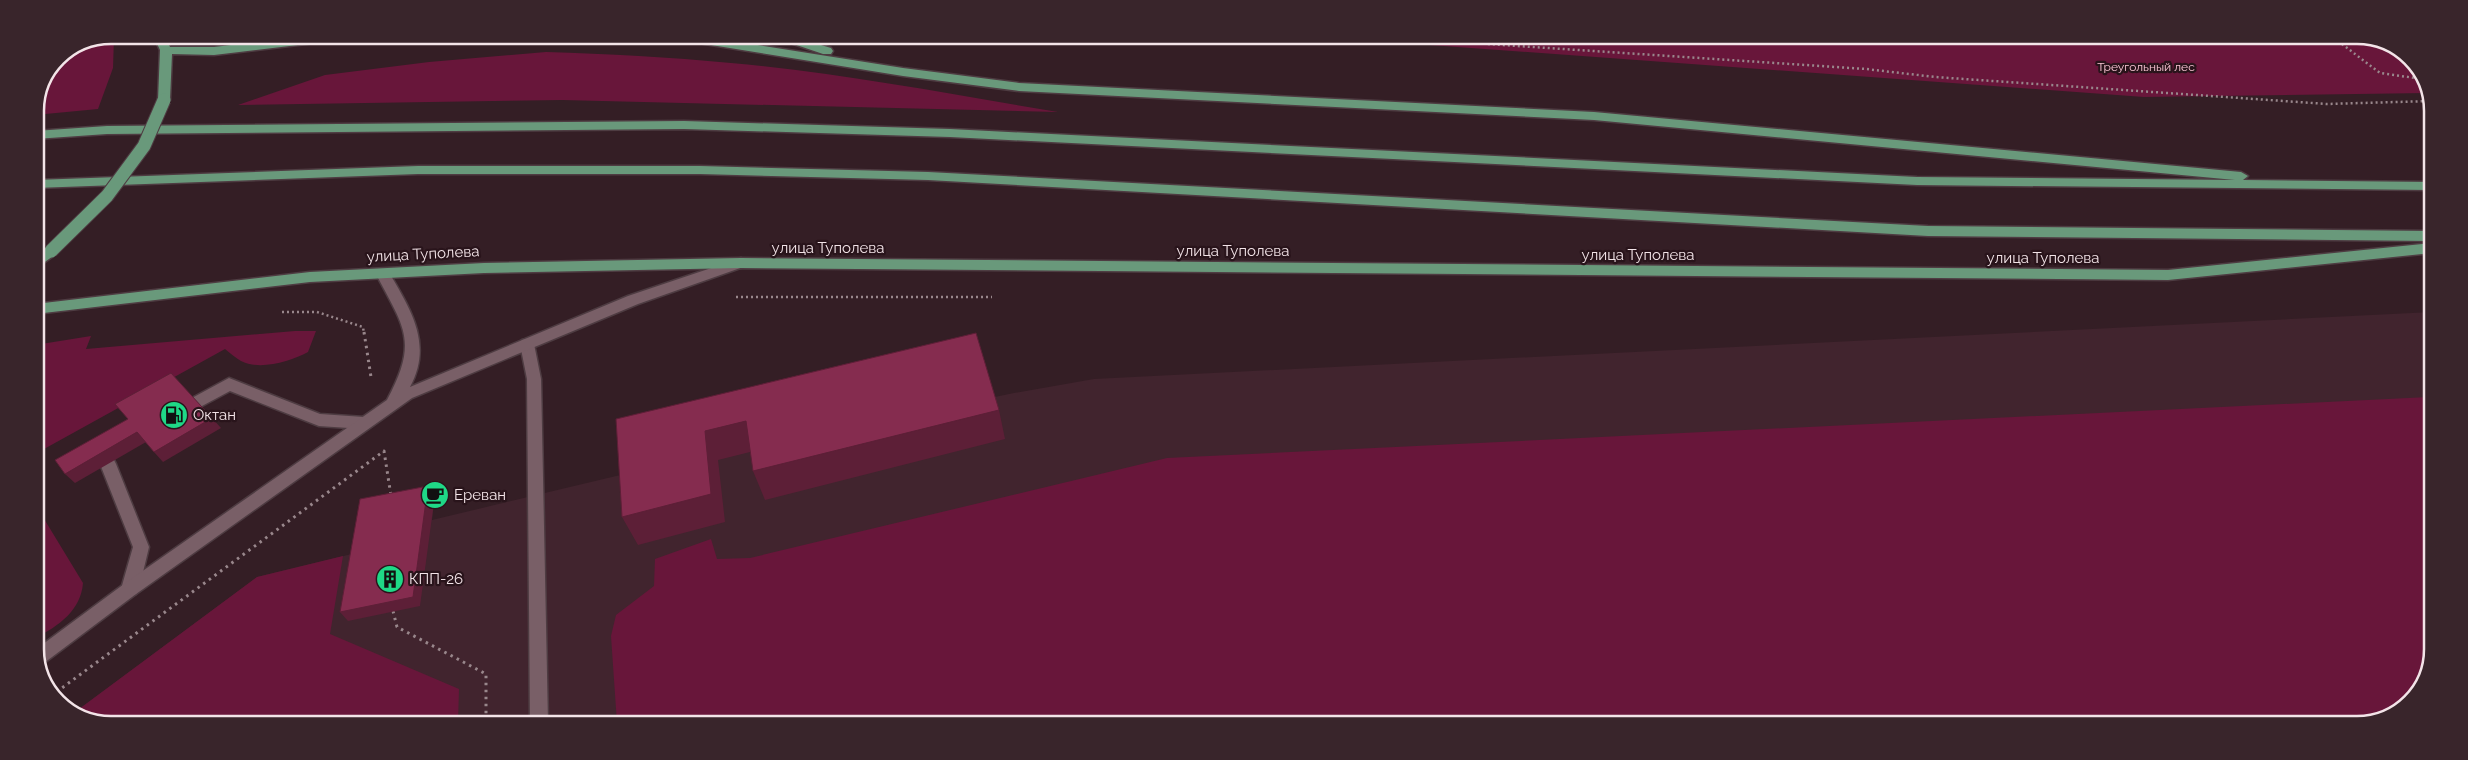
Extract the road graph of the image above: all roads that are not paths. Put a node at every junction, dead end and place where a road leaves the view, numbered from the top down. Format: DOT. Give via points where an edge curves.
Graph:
graph roads {
  1 [pos="163,44"];
  2 [pos="273,44"];
  3 [pos="730,44"];
  4 [pos="807,44"];
  5 [pos="166,50"];
  6 [pos="903,72"];
  7 [pos="44,134"];
  8 [pos="44,184"];
  9 [pos="2354,186"];
  10 [pos="2424,186"];
  11 [pos="2424,236"];
  12 [pos="2424,249"];
  13 [pos="44,257"];
  14 [pos="742,264"];
  15 [pos="382,272"];
  16 [pos="44,308"];
  17 [pos="527,344"];
  18 [pos="197,402"];
  19 [pos="392,404"];
  20 [pos="364,423"];
  21 [pos="108,464"];
  22 [pos="130,589"];
  23 [pos="44,652"];
  24 [pos="539,716"];
  1 -- 5 [label="main road"];
  2 -- 5 [label="main road" via="214,51"];
  3 -- 6 [label="main road"];
  4 -- 6 [label="main road"];
  5 -- 13 [label="main road, bridge" via="164,100 144,146 107,196"];
  6 -- 9 [label="main road" via="1019,87 1594,116"];
  7 -- 9 [label="main road" via="107,130 684,125 950,133 1917,181"];
  8 -- 11 [label="main road, улица Туполева" via="418,170 700,170 928,176 1928,231"];
  9 -- 10 [label="main road"];
  12 -- 14 [label="main road, улица Туполева" via="2168,275"];
  14 -- 15 [label="main road, улица Туполева" via="494,267"];
  14 -- 17 [label="street" via="633,300"];
  15 -- 16 [label="main road, улица Туполева" via="300,278"];
  15 -- 19 [label="street" via="416,344 413,366"];
  17 -- 19 [label="street" via="407,394"];
  17 -- 24 [label="street" via="534,379"];
  18 -- 20 [label="street" via="230,384 319,420"];
  19 -- 20 [label="street"];
  20 -- 22 [label="street"];
  21 -- 22 [label="street" via="141,548"];
  22 -- 23 [label="street"];
}
